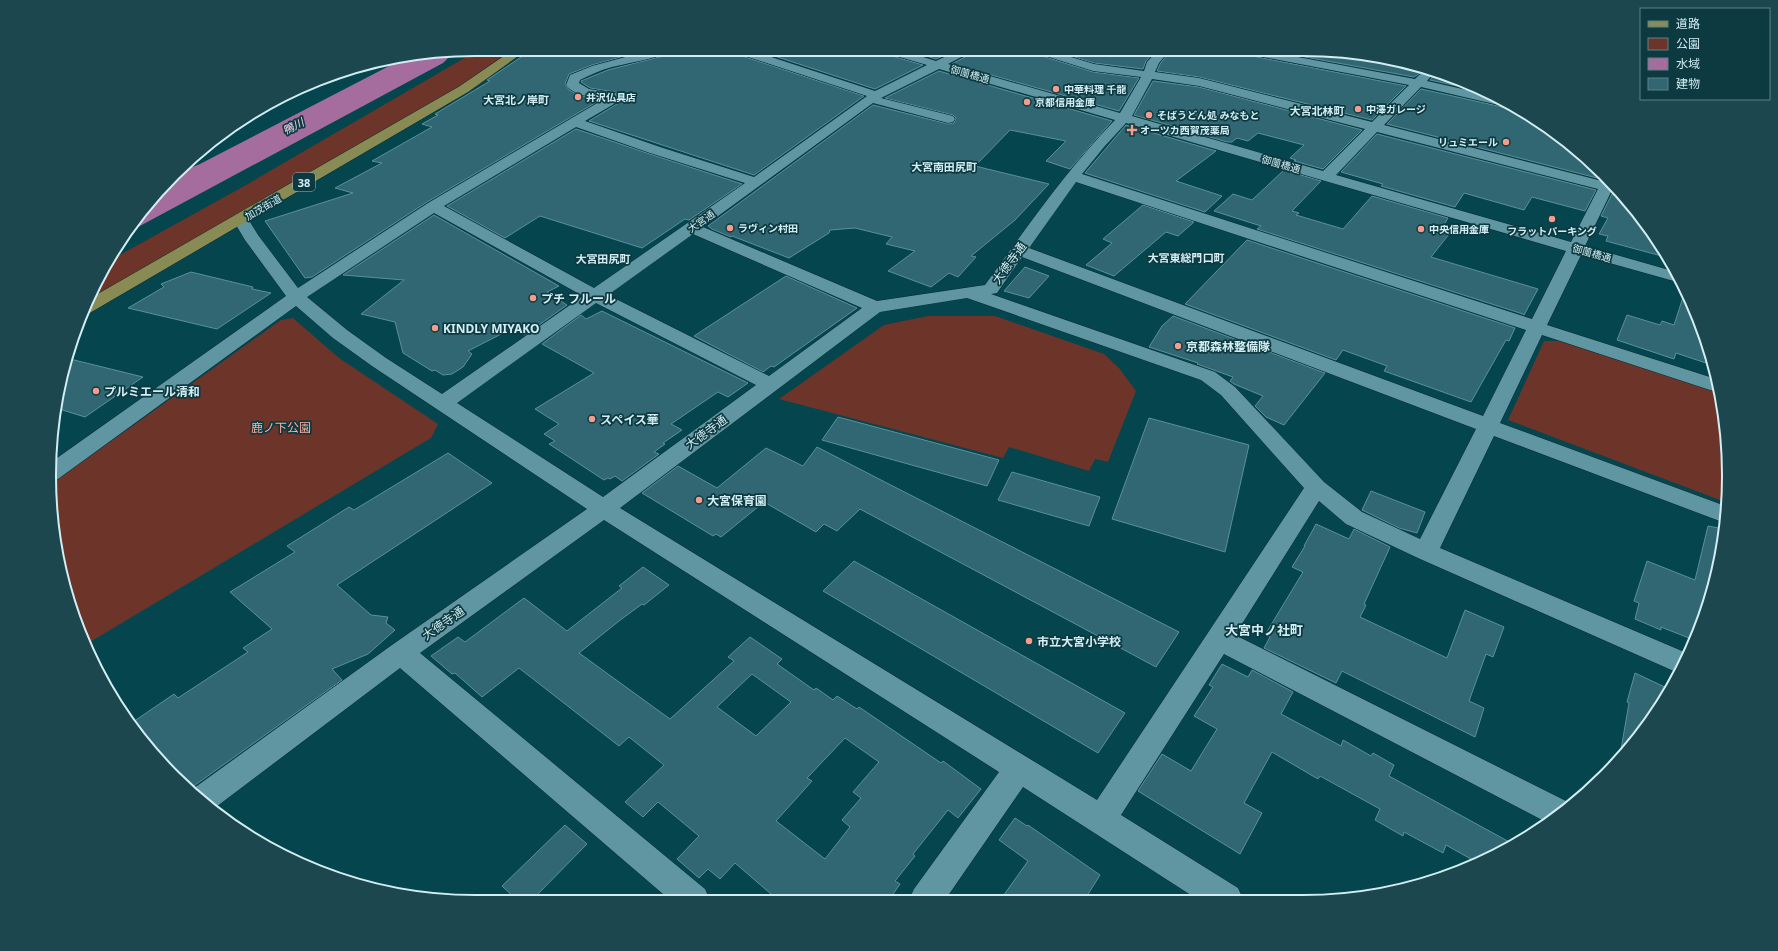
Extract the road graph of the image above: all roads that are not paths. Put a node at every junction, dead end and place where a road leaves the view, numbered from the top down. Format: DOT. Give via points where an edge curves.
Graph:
graph roads {
  1 [pos="512,56"];
  2 [pos="639,56"];
  3 [pos="754,56"];
  4 [pos="907,56"];
  5 [pos="955,56"];
  6 [pos="1064,56"];
  7 [pos="1158,56"];
  8 [pos="1274,56"];
  9 [pos="938,65"];
  10 [pos="1148,75"];
  11 [pos="1426,75"];
  12 [pos="1418,83"];
  13 [pos="874,97"];
  14 [pos="1487,98"];
  15 [pos="1124,118"];
  16 [pos="948,119"];
  17 [pos="576,122"];
  18 [pos="1375,127"];
  19 [pos="1073,176"];
  20 [pos="1326,176"];
  21 [pos="756,182"];
  22 [pos="1603,183"];
  23 [pos="1609,189"];
  24 [pos="433,206"];
  25 [pos="241,220"];
  26 [pos="692,228"];
  27 [pos="1576,248"];
  28 [pos="1018,250"];
  29 [pos="1671,276"];
  30 [pos="969,292"];
  31 [pos="594,295"];
  32 [pos="296,297"];
  33 [pos="93,304"];
  34 [pos="875,307"];
  35 [pos="1537,327"];
  36 [pos="1712,384"];
  37 [pos="771,385"];
  38 [pos="442,404"];
  39 [pos="1488,426"];
  40 [pos="56,470"];
  41 [pos="1316,487"];
  42 [pos="603,508"];
  43 [pos="1720,513"];
  44 [pos="1426,552"];
  45 [pos="1219,639"];
  46 [pos="401,653"];
  47 [pos="1679,661"];
  48 [pos="1019,768"];
  49 [pos="206,797"];
  50 [pos="1554,811"];
  51 [pos="1102,820"];
  52 [pos="688,895"];
  53 [pos="929,895"];
  54 [pos="1222,895"];
  1 -- 25 [label="main road, 加茂街道 / 38" via="464,89"];
  2 -- 17 [label="street" via="611,63 574,78 572,85 586,92 616,97"];
  3 -- 13 [label="street"];
  4 -- 9 [label="street, 御薗橋通"];
  5 -- 9 [label="street, 大宮通"];
  6 -- 10 [label="street" via="1093,67"];
  7 -- 10 [label="street, 大徳寺通" via="1152,62"];
  8 -- 12 [label="street"];
  9 -- 13 [label="street, 大宮通"];
  9 -- 15 [label="street, 御薗橋通"];
  10 -- 15 [label="street, 大徳寺通"];
  10 -- 18 [label="street" via="1199,82"];
  11 -- 12 [label="street"];
  12 -- 14 [label="street"];
  12 -- 18 [label="street"];
  13 -- 16 [label="street"];
  13 -- 21 [label="street, 大宮通"];
  15 -- 19 [label="street, 大徳寺通"];
  15 -- 20 [label="street, 御薗橋通"];
  17 -- 21 [label="street"];
  17 -- 24 [label="street"];
  18 -- 20 [label="street"];
  18 -- 22 [label="street"];
  19 -- 28 [label="street, 大徳寺通"];
  19 -- 35 [label="street"];
  20 -- 27 [label="street, 御薗橋通"];
  21 -- 26 [label="street, 大宮通"];
  23 -- 27 [label="street"];
  24 -- 31 [label="street"];
  24 -- 32 [label="street"];
  25 -- 32 [label="street"];
  25 -- 33 [label="main road, 加茂街道 / 38"];
  26 -- 31 [label="street, 大宮通"];
  26 -- 34 [label="street"];
  27 -- 29 [label="street, 御薗橋通"];
  27 -- 35 [label="street"];
  28 -- 30 [label="street, 大徳寺通" via="991,289"];
  28 -- 39 [label="street"];
  30 -- 34 [label="street, 大徳寺通"];
  30 -- 41 [label="street" via="1208,376 1228,391"];
  31 -- 37 [label="street"];
  31 -- 38 [label="street, 大宮通"];
  32 -- 38 [label="street" via="340,334"];
  32 -- 40 [label="street"];
  34 -- 37 [label="street, 大徳寺通"];
  35 -- 36 [label="street"];
  35 -- 39 [label="street"];
  37 -- 42 [label="street, 大徳寺通"];
  38 -- 42 [label="street"];
  39 -- 43 [label="street"];
  39 -- 44 [label="street"];
  41 -- 44 [label="street" via="1354,518"];
  41 -- 45 [label="street"];
  42 -- 46 [label="street, 大徳寺通"];
  42 -- 48 [label="street"];
  44 -- 47 [label="street"];
  45 -- 50 [label="street"];
  45 -- 51 [label="street"];
  46 -- 49 [label="street, 大徳寺通"];
  46 -- 52 [label="street"];
  48 -- 51 [label="street"];
  48 -- 53 [label="street"];
  51 -- 54 [label="street"];
}
